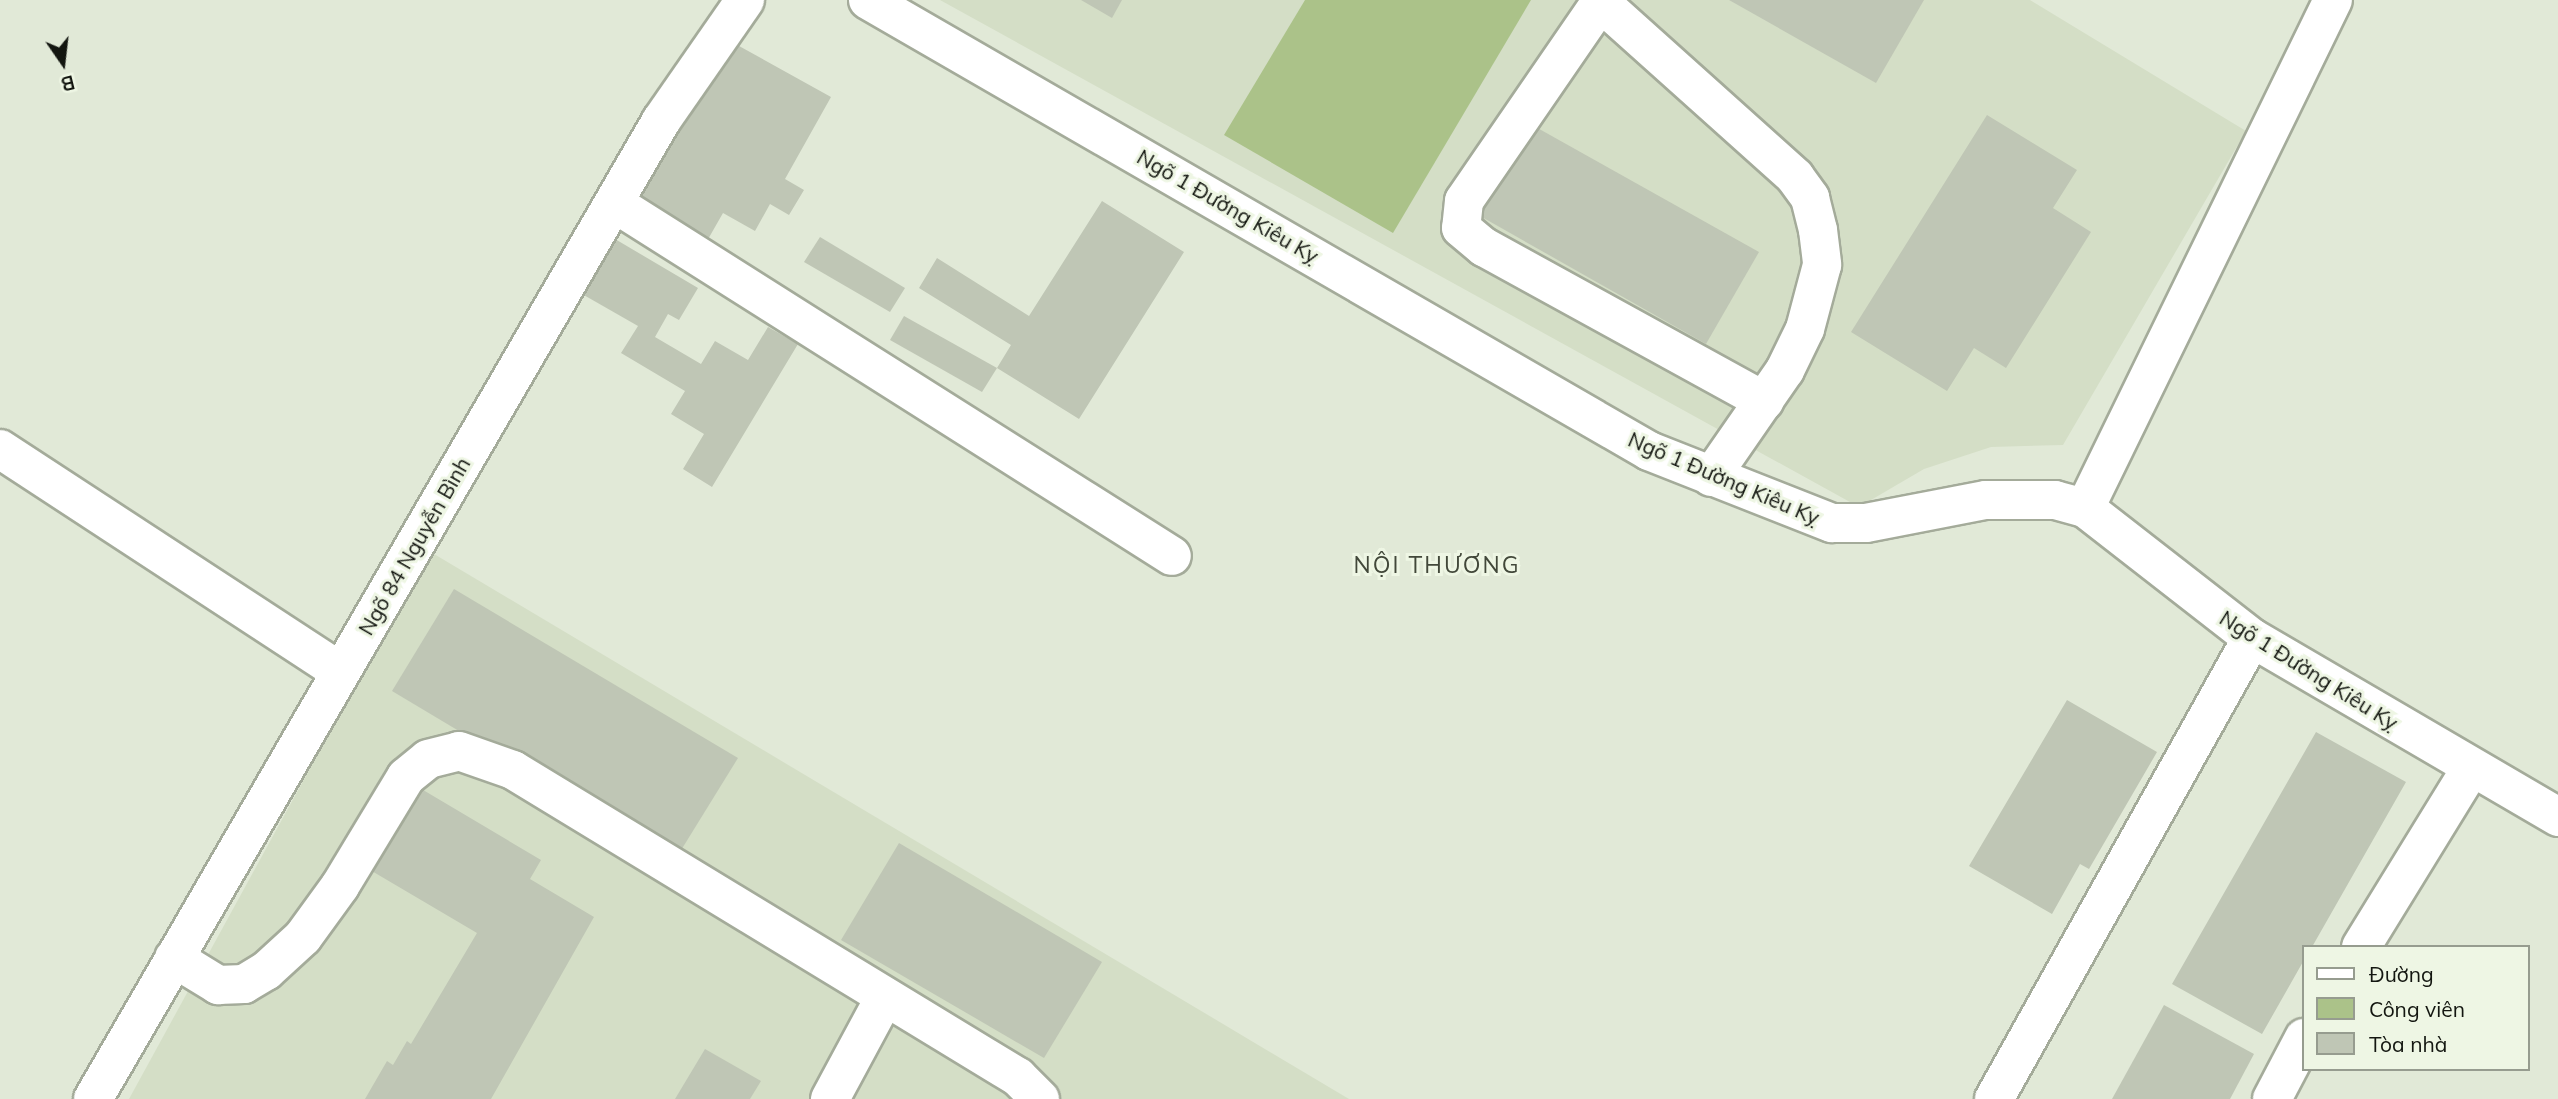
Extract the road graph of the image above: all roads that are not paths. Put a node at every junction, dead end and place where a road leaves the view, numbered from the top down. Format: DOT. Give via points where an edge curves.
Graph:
graph roads {
  1 [pos="746,0"];
  2 [pos="868,0"];
  3 [pos="2333,0"];
  4 [pos="1599,1"];
  5 [pos="614,203"];
  6 [pos="1764,401"];
  7 [pos="0,449"];
  8 [pos="1711,477"];
  9 [pos="2085,508"];
  10 [pos="1172,556"];
  11 [pos="2252,638"];
  12 [pos="341,672"];
  13 [pos="2471,768"];
  14 [pos="2558,817"];
  15 [pos="2362,945"];
  16 [pos="174,958"];
  17 [pos="885,997"];
  18 [pos="2302,1042"];
  19 [pos="93,1099"];
  20 [pos="830,1099"];
  21 [pos="1040,1099"];
  22 [pos="1994,1099"];
  23 [pos="2272,1099"];
  1 -- 5 [label="street, Ngõ 84 Nguyễn Bình" via="661,121"];
  2 -- 8 [label="street, Ngõ 1 Đường Kiêu Kỵ" via="1648,451"];
  3 -- 9 [label="street"];
  4 -- 6 [label="street" via="1795,177 1810,198 1822,265 1804,329"];
  4 -- 6 [label="street" via="1464,201 1461,228 1476,243"];
  5 -- 10 [label="street"];
  5 -- 12 [label="street, Ngõ 84 Nguyễn Bình"];
  6 -- 8 [label="street"];
  7 -- 12 [label="street"];
  8 -- 9 [label="street, Ngõ 1 Đường Kiêu Kỵ" via="1832,523 1866,523 1986,500 2055,500"];
  9 -- 11 [label="street, Ngõ 1 Đường Kiêu Kỵ"];
  11 -- 13 [label="street, Ngõ 1 Đường Kiêu Kỵ"];
  11 -- 22 [label="street"];
  12 -- 16 [label="street, Ngõ 84 Nguyễn Bình"];
  13 -- 14 [label="street, Ngõ 1 Đường Kiêu Kỵ"];
  13 -- 15 [label="street"];
  16 -- 17 [label="street" via="218,985 244,984 266,971 303,937 333,896 406,777 428,759 459,751 513,770"];
  16 -- 19 [label="street, Ngõ 84 Nguyễn Bình"];
  17 -- 20 [label="street"];
  17 -- 21 [label="street" via="1018,1077"];
  18 -- 23 [label="street"];
}
